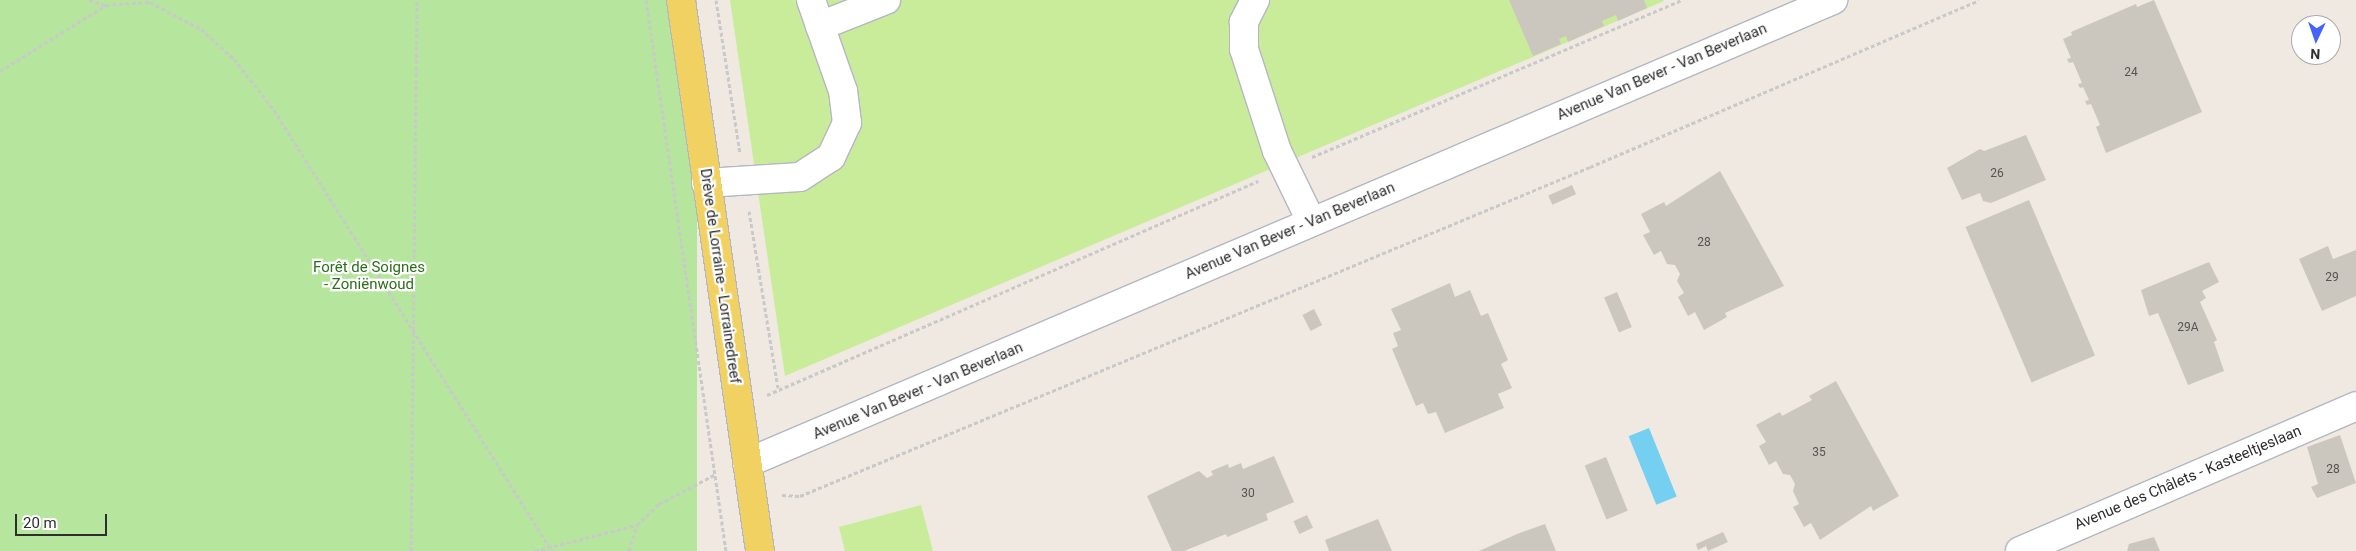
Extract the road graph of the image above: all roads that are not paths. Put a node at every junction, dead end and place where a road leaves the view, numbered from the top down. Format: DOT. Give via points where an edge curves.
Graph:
graph roads {
  1 [pos="681,0"];
  2 [pos="811,0"];
  3 [pos="886,0"];
  4 [pos="1255,0"];
  5 [pos="1833,0"];
  6 [pos="820,26"];
  7 [pos="706,183"];
  8 [pos="1312,221"];
  9 [pos="2356,406"];
  10 [pos="747,462"];
  11 [pos="760,551"];
  12 [pos="2020,551"];
  1 -- 7 [label="main road, Drève de Lorraine - Lorrainedreef"];
  2 -- 6 [label="street"];
  3 -- 6 [label="street"];
  4 -- 8 [label="street" via="1244,22 1244,48 1285,169"];
  5 -- 8 [label="street, Avenue Van Bever - Van Beverlaan"];
  6 -- 7 [label="street" via="843,91 847,123 831,157 800,177"];
  7 -- 10 [label="main road, Drève de Lorraine - Lorrainedreef"];
  8 -- 10 [label="street, Avenue Van Bever - Van Beverlaan"];
  9 -- 12 [label="street, Avenue des Châlets - Kasteeltjeslaan"];
  10 -- 11 [label="main road, Drève de Lorraine - Lorrainedreef"];
}
